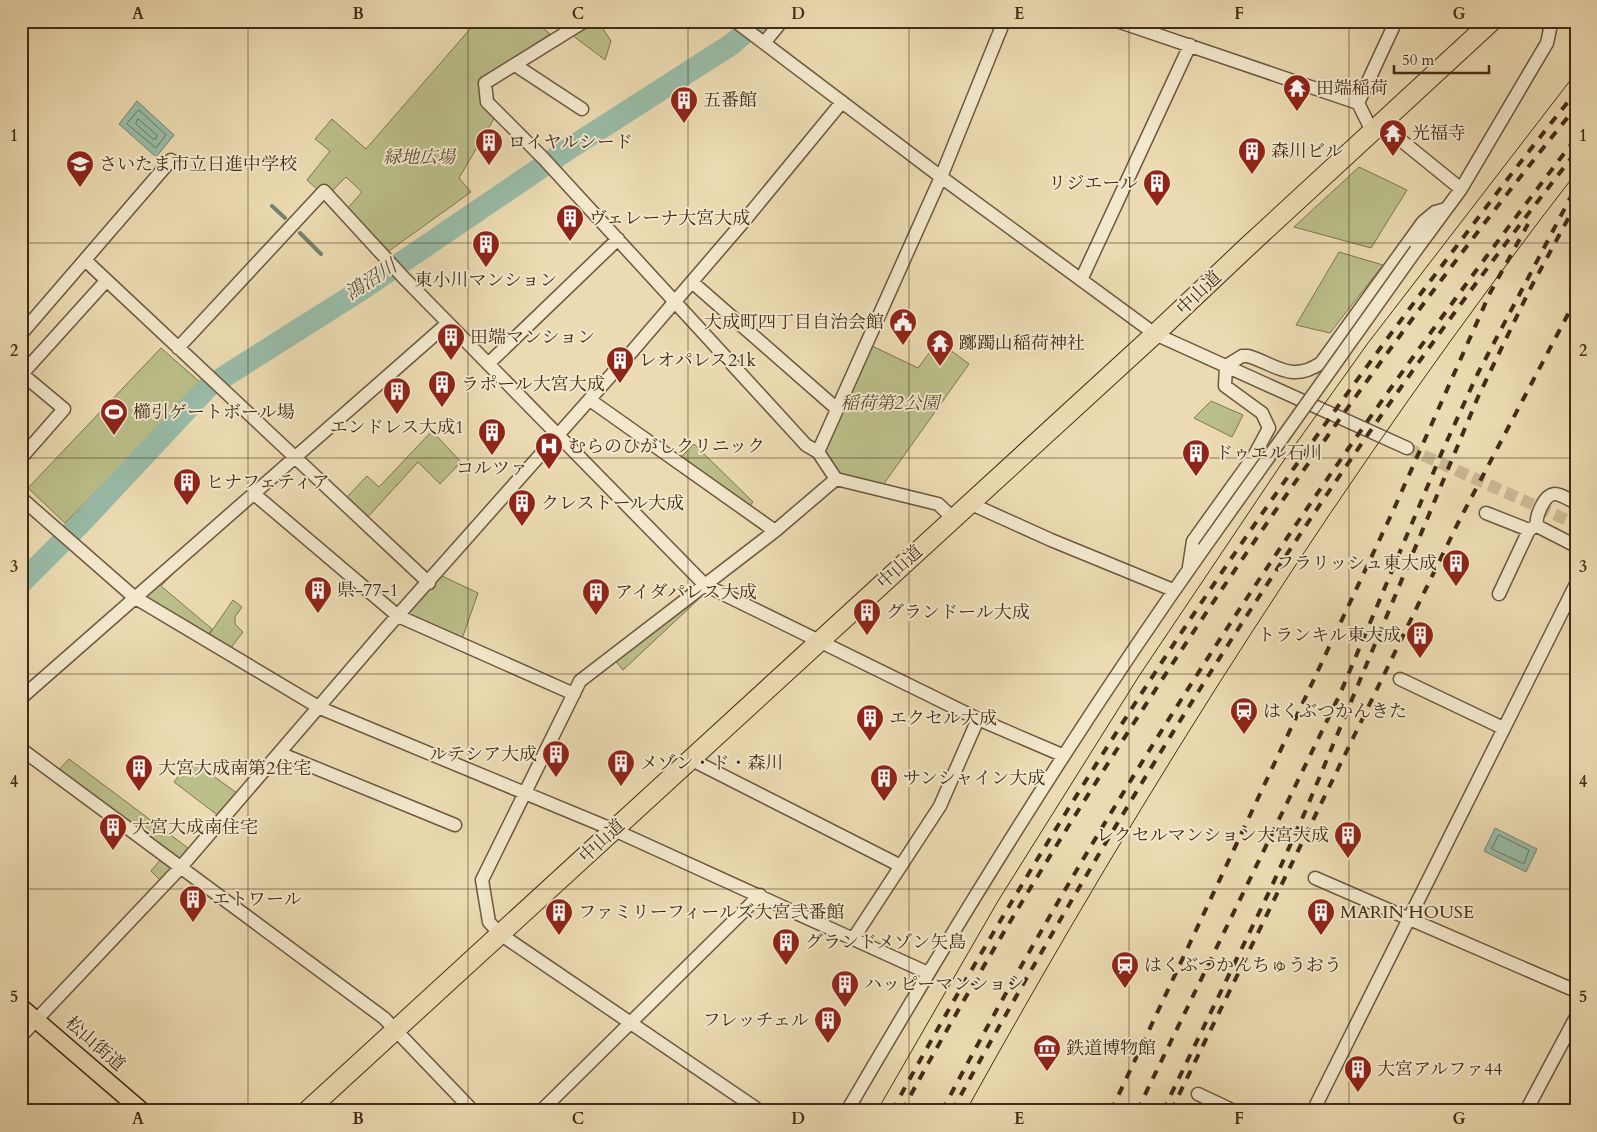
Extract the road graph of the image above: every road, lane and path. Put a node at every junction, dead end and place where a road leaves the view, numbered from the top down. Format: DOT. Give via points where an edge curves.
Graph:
graph roads {
  1 [pos="585,21"];
  2 [pos="782,21"];
  3 [pos="1004,21"];
  4 [pos="1117,21"];
  5 [pos="1396,21"];
  6 [pos="1492,21"];
  7 [pos="1547,21"];
  8 [pos="743,28"];
  9 [pos="764,43"];
  10 [pos="1190,45"];
  11 [pos="515,65"];
  12 [pos="842,102"];
  13 [pos="1358,103"];
  14 [pos="582,109"];
  15 [pos="1376,127"];
  16 [pos="171,160"];
  17 [pos="941,177"];
  18 [pos="1461,189"];
  19 [pos="1446,209"];
  20 [pos="618,239"];
  21 [pos="85,260"];
  22 [pos="106,280"];
  23 [pos="1082,280"];
  24 [pos="692,282"];
  25 [pos="674,302"];
  26 [pos="448,323"];
  27 [pos="21,334"];
  28 [pos="1156,334"];
  29 [pos="178,348"];
  30 [pos="488,364"];
  31 [pos="1226,366"];
  32 [pos="590,400"];
  33 [pos="837,408"];
  34 [pos="559,437"];
  35 [pos="1407,448"];
  36 [pos="818,452"];
  37 [pos="293,457"];
  38 [pos="21,458"];
  39 [pos="836,479"];
  40 [pos="253,493"];
  41 [pos="21,498"];
  42 [pos="1576,502"];
  43 [pos="969,503"];
  44 [pos="1486,513"];
  45 [pos="954,518"];
  46 [pos="1533,528"];
  47 [pos="775,531"];
  48 [pos="1576,546"];
  49 [pos="1189,569"];
  50 [pos="429,583"];
  51 [pos="1576,584"];
  52 [pos="705,585"];
  53 [pos="1173,590"];
  54 [pos="1499,594"];
  55 [pos="134,597"];
  56 [pos="398,616"];
  57 [pos="819,641"];
  58 [pos="1400,679"];
  59 [pos="574,694"];
  60 [pos="21,698"];
  61 [pos="320,708"];
  62 [pos="978,719"];
  63 [pos="1503,728"];
  64 [pos="21,749"];
  65 [pos="279,753"];
  66 [pos="1062,755"];
  67 [pos="690,760"];
  68 [pos="525,793"];
  69 [pos="455,825"];
  70 [pos="614,830"];
  71 [pos="901,866"];
  72 [pos="182,867"];
  73 [pos="1315,878"];
  74 [pos="760,896"];
  75 [pos="1408,918"];
  76 [pos="500,934"];
  77 [pos="853,939"];
  78 [pos="928,973"];
  79 [pos="1576,991"];
  80 [pos="21,1007"];
  81 [pos="1576,1017"];
  82 [pos="36,1020"];
  83 [pos="629,1023"];
  84 [pos="396,1028"];
  85 [pos="21,1036"];
  86 [pos="1198,1094"];
  87 [pos="142,1111"];
  88 [pos="307,1111"];
  89 [pos="473,1111"];
  90 [pos="541,1111"];
  91 [pos="760,1111"];
  92 [pos="847,1111"];
  93 [pos="1234,1111"];
  94 [pos="1313,1111"];
  95 [pos="1526,1111"];
  1 -- 11 [label="street"];
  2 -- 9 [label="street"];
  3 -- 17 [label="street"];
  4 -- 10 [label="street"];
  5 -- 13 [label="street"];
  6 -- 15 [label="highway, 中山道"];
  7 -- 18 [label="street" via="1550,29 1547,43"];
  8 -- 9 [label="street"];
  9 -- 12 [label="street"];
  10 -- 13 [label="street"];
  10 -- 23 [label="street" via="1116,197"];
  11 -- 14 [label="street"];
  11 -- 20 [label="street" via="485,83 487,102"];
  12 -- 17 [label="street"];
  12 -- 24 [label="street"];
  13 -- 15 [label="street"];
  15 -- 18 [label="street"];
  15 -- 28 [label="highway, 中山道"];
  16 -- 21 [label="street"];
  17 -- 23 [label="street"];
  17 -- 33 [label="street"];
  18 -- 19 [label="street"];
  19 -- 31 [label="street" via="1435,212 1423,222 1321,363 1295,373 1242,356"];
  19 -- 49 [label="street, bridge"];
  20 -- 25 [label="street"];
  20 -- 30 [label="street"];
  21 -- 22 [label="street"];
  21 -- 27 [label="street"];
  22 -- 29 [label="street"];
  22 -- 38 [label="street" via="22,374 64,409"];
  23 -- 28 [label="street"];
  24 -- 25 [label="street"];
  24 -- 33 [label="street"];
  25 -- 32 [label="street"];
  25 -- 36 [label="street" via="806,445"];
  26 -- 29 [label="street" via="324,191"];
  26 -- 30 [label="street"];
  26 -- 37 [label="street"];
  28 -- 31 [label="street"];
  28 -- 43 [label="highway, 中山道"];
  29 -- 37 [label="street"];
  30 -- 34 [label="street"];
  31 -- 35 [label="street"];
  31 -- 49 [label="street" via="1225,386 1262,413 1269,428 1254,456 1193,541"];
  32 -- 34 [label="street"];
  32 -- 47 [label="street"];
  33 -- 36 [label="street"];
  34 -- 50 [label="street"];
  34 -- 52 [label="street"];
  36 -- 39 [label="street"];
  37 -- 40 [label="street"];
  37 -- 50 [label="street"];
  39 -- 45 [label="street" via="938,504"];
  39 -- 47 [label="street"];
  40 -- 55 [label="street"];
  40 -- 56 [label="street"];
  41 -- 55 [label="street"];
  42 -- 46 [label="street" via="1558,494 1546,496"];
  43 -- 45 [label="highway, 中山道"];
  43 -- 53 [label="street"];
  44 -- 46 [label="street"];
  45 -- 57 [label="highway, 中山道"];
  46 -- 48 [label="street"];
  46 -- 54 [label="street"];
  47 -- 52 [label="street"];
  49 -- 53 [label="street"];
  50 -- 56 [label="street"];
  51 -- 63 [label="street"];
  52 -- 57 [label="street"];
  52 -- 59 [label="street" via="580,681"];
  53 -- 66 [label="street"];
  55 -- 60 [label="street"];
  55 -- 61 [label="street"];
  56 -- 59 [label="street"];
  56 -- 61 [label="street"];
  57 -- 62 [label="street"];
  57 -- 67 [label="highway, 中山道"];
  58 -- 63 [label="street"];
  59 -- 68 [label="street"];
  61 -- 65 [label="street"];
  61 -- 68 [label="street"];
  62 -- 66 [label="street"];
  62 -- 71 [label="street" via="940,806"];
  63 -- 75 [label="street"];
  64 -- 72 [label="street"];
  65 -- 69 [label="street"];
  65 -- 72 [label="street"];
  66 -- 78 [label="street"];
  67 -- 70 [label="highway, 中山道"];
  67 -- 71 [label="street"];
  68 -- 70 [label="street"];
  68 -- 76 [label="street" via="482,880 489,922"];
  70 -- 74 [label="street"];
  70 -- 76 [label="highway, 中山道"];
  71 -- 77 [label="street"];
  72 -- 82 [label="street"];
  72 -- 84 [label="street"];
  73 -- 75 [label="street"];
  74 -- 77 [label="street"];
  74 -- 83 [label="street"];
  75 -- 79 [label="street"];
  75 -- 94 [label="street"];
  76 -- 83 [label="street"];
  76 -- 84 [label="highway, 中山道"];
  77 -- 78 [label="street"];
  78 -- 92 [label="street"];
  80 -- 82 [label="main road, 松山街道"];
  81 -- 95 [label="street"];
  82 -- 85 [label="street"];
  82 -- 87 [label="main road, 松山街道"];
  83 -- 90 [label="street"];
  83 -- 91 [label="street"];
  84 -- 88 [label="highway, 中山道"];
  84 -- 89 [label="street"];
  86 -- 93 [label="street"];
}
